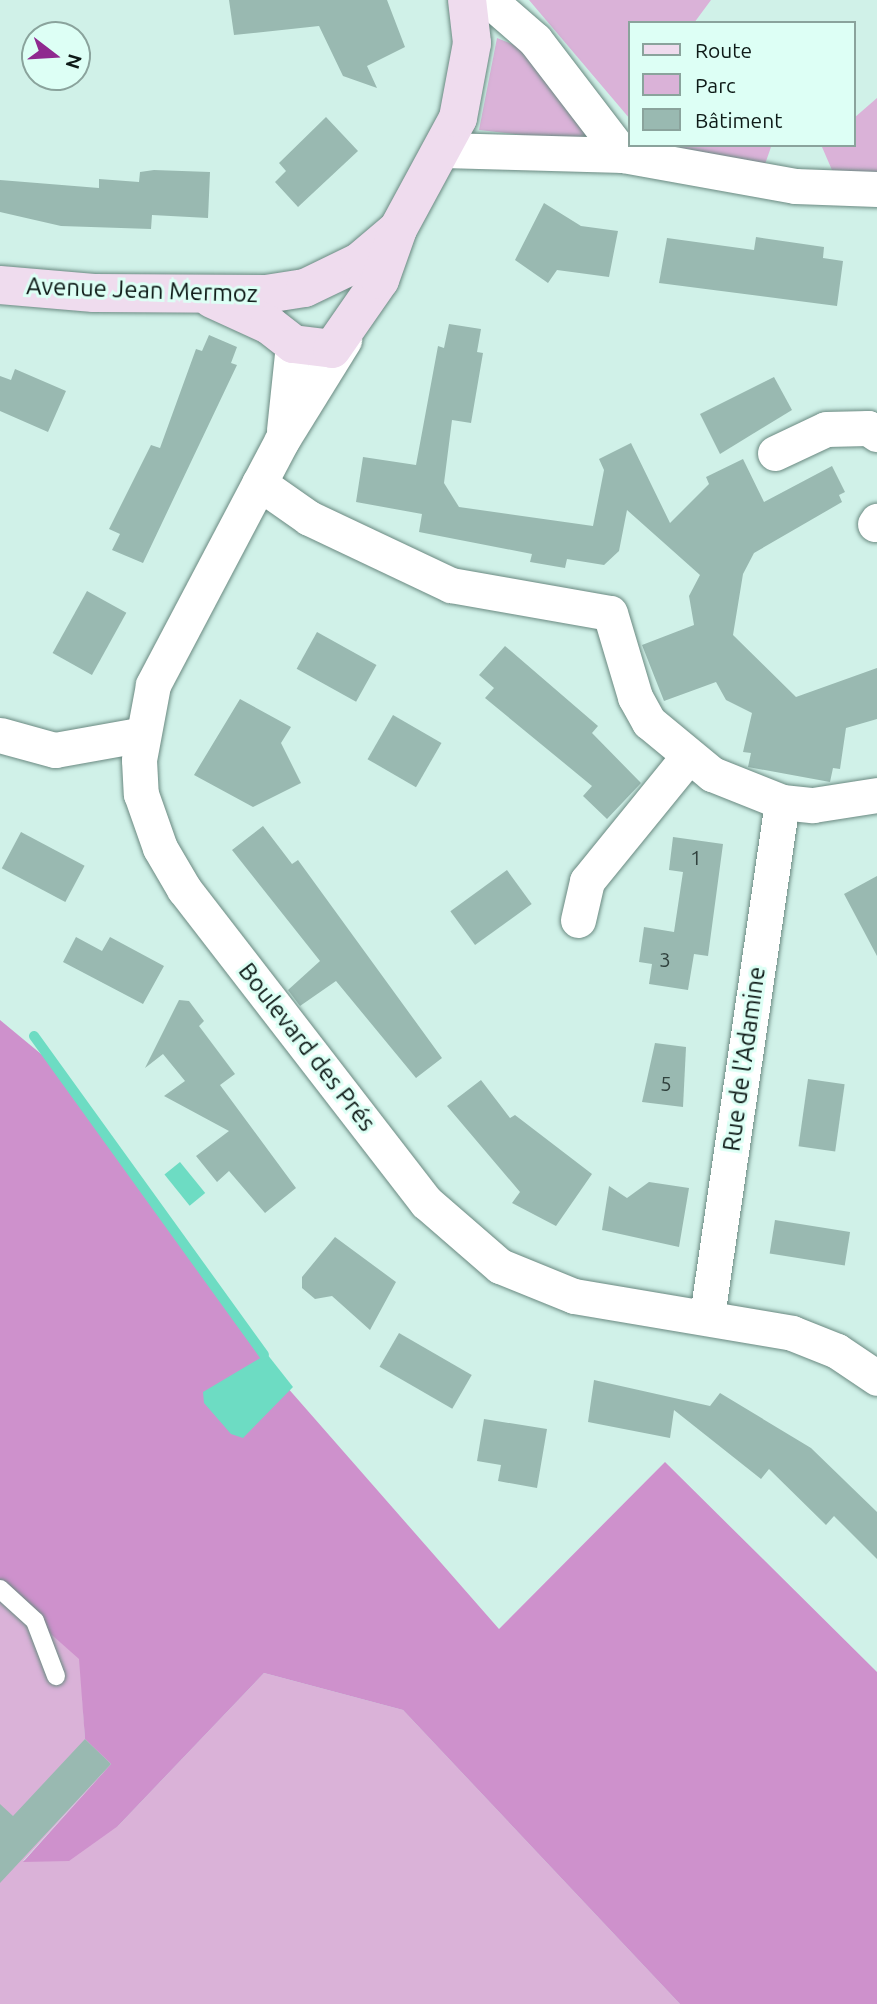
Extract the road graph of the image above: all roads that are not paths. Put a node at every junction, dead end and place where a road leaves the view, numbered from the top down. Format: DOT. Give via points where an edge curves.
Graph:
graph roads {
  1 [pos="467,0"];
  2 [pos="489,0"];
  3 [pos="443,150"];
  4 [pos="623,155"];
  5 [pos="877,189"];
  6 [pos="398,229"];
  7 [pos="0,285"];
  8 [pos="305,288"];
  9 [pos="204,296"];
  10 [pos="344,340"];
  11 [pos="293,344"];
  12 [pos="877,435"];
  13 [pos="282,440"];
  14 [pos="775,453"];
  15 [pos="259,483"];
  16 [pos="139,734"];
  17 [pos="0,735"];
  18 [pos="687,758"];
  19 [pos="877,796"];
  20 [pos="782,802"];
  21 [pos="578,920"];
  22 [pos="707,1316"];
  23 [pos="877,1378"];
  24 [pos="0,1590"];
  25 [pos="56,1676"];
  1 -- 3 [label="street, Avenue Jean Mermoz" via="469,71"];
  2 -- 4 [label="street" via="536,40"];
  3 -- 4 [label="street"];
  3 -- 6 [label="street, Avenue Jean Mermoz"];
  4 -- 5 [label="street" via="795,186"];
  6 -- 8 [label="street, Avenue Jean Mermoz" via="359,262"];
  6 -- 10 [label="street, Boulevard des Prés" via="380,281"];
  7 -- 9 [label="street, Avenue Jean Mermoz"];
  8 -- 9 [label="street, Avenue Jean Mermoz"];
  8 -- 10 [label="street" via="338,299 345,315"];
  8 -- 11 [label="street" via="287,316"];
  9 -- 11 [label="street" via="269,325"];
  10 -- 11 [label="street" via="331,349"];
  10 -- 13 [label="street, Boulevard des Prés"];
  11 -- 13 [label="street, Boulevard des Prés"];
  12 -- 14 [label="street" via="868,428 826,429"];
  13 -- 15 [label="street, Boulevard des Prés"];
  15 -- 16 [label="street, Boulevard des Prés" via="168,649"];
  15 -- 18 [label="street" via="309,518 451,585 610,612 635,697 664,740"];
  16 -- 17 [label="street" via="55,750"];
  16 -- 22 [label="street, Boulevard des Prés" via="141,794 184,889 451,1230 500,1266 553,1290"];
  18 -- 20 [label="street" via="751,793"];
  18 -- 21 [label="street" via="587,881"];
  19 -- 20 [label="street" via="813,805"];
  20 -- 22 [label="street, Rue de l'Adamine"];
  22 -- 23 [label="street, Boulevard des Prés" via="817,1341"];
  24 -- 25 [label="lane" via="35,1621"];
}
